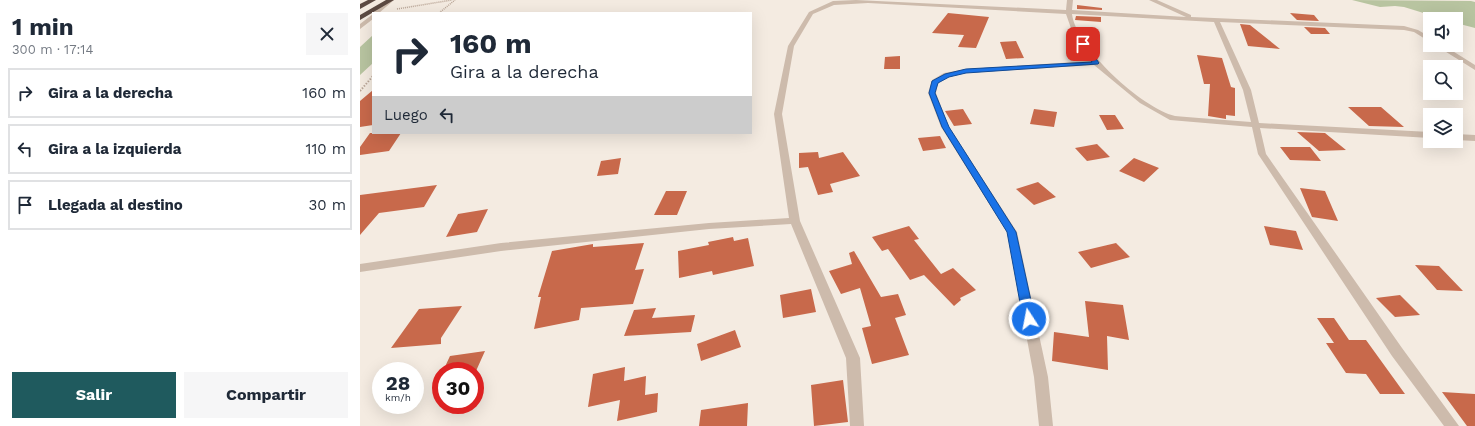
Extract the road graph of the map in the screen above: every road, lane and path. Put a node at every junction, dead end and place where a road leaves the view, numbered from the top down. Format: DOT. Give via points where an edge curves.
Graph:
graph roads {
  1 [pos="373,0"];
  2 [pos="391,0"];
  3 [pos="452,0"];
  4 [pos="455,0"];
  5 [pos="1070,0"];
  6 [pos="1152,0"];
  7 [pos="360,7"];
  8 [pos="377,12"];
  9 [pos="386,12"];
  10 [pos="440,12"];
  11 [pos="1069,12"];
  12 [pos="372,17"];
  13 [pos="360,18"];
  14 [pos="1196,19"];
  15 [pos="1216,20"];
  16 [pos="360,27"];
  17 [pos="1423,36"];
  18 [pos="1449,52"];
  19 [pos="1096,63"];
  20 [pos="1475,68"];
  21 [pos="372,77"];
  22 [pos="360,91"];
  23 [pos="1255,125"];
  24 [pos="1423,135"];
  25 [pos="1463,137"];
  26 [pos="1475,138"];
  27 [pos="795,221"];
  28 [pos="360,268"];
  29 [pos="857,426"];
  30 [pos="1046,426"];
  31 [pos="1452,426"];
  1 -- 7 [label="highway"];
  2 -- 8 [label="street"];
  2 -- 13 [label="highway"];
  3 -- 9 [label="path"];
  4 -- 10 [label="path"];
  5 -- 11 [label="street"];
  6 -- 14 [label="street"];
  11 -- 14 [label="street"];
  11 -- 19 [label="street" via="1076,35"];
  11 -- 27 [label="street" via="868,1 833,3 811,13 791,46 778,114"];
  12 -- 16 [label="street"];
  14 -- 15 [label="street"];
  15 -- 17 [label="street" via="1404,28"];
  15 -- 23 [label="street" via="1247,90"];
  18 -- 20 [label="street"];
  19 -- 23 [label="street" via="1124,88 1164,115 1183,120"];
  19 -- 30 [label="street" via="966,71 947,75 935,82 932,93 945,127 1012,232 1041,377"];
  21 -- 22 [label="path"];
  23 -- 24 [label="street"];
  23 -- 31 [label="street" via="1262,154 1397,352"];
  25 -- 26 [label="street"];
  27 -- 28 [label="street" via="709,226 501,247"];
  27 -- 29 [label="street" via="853,358"];
}
